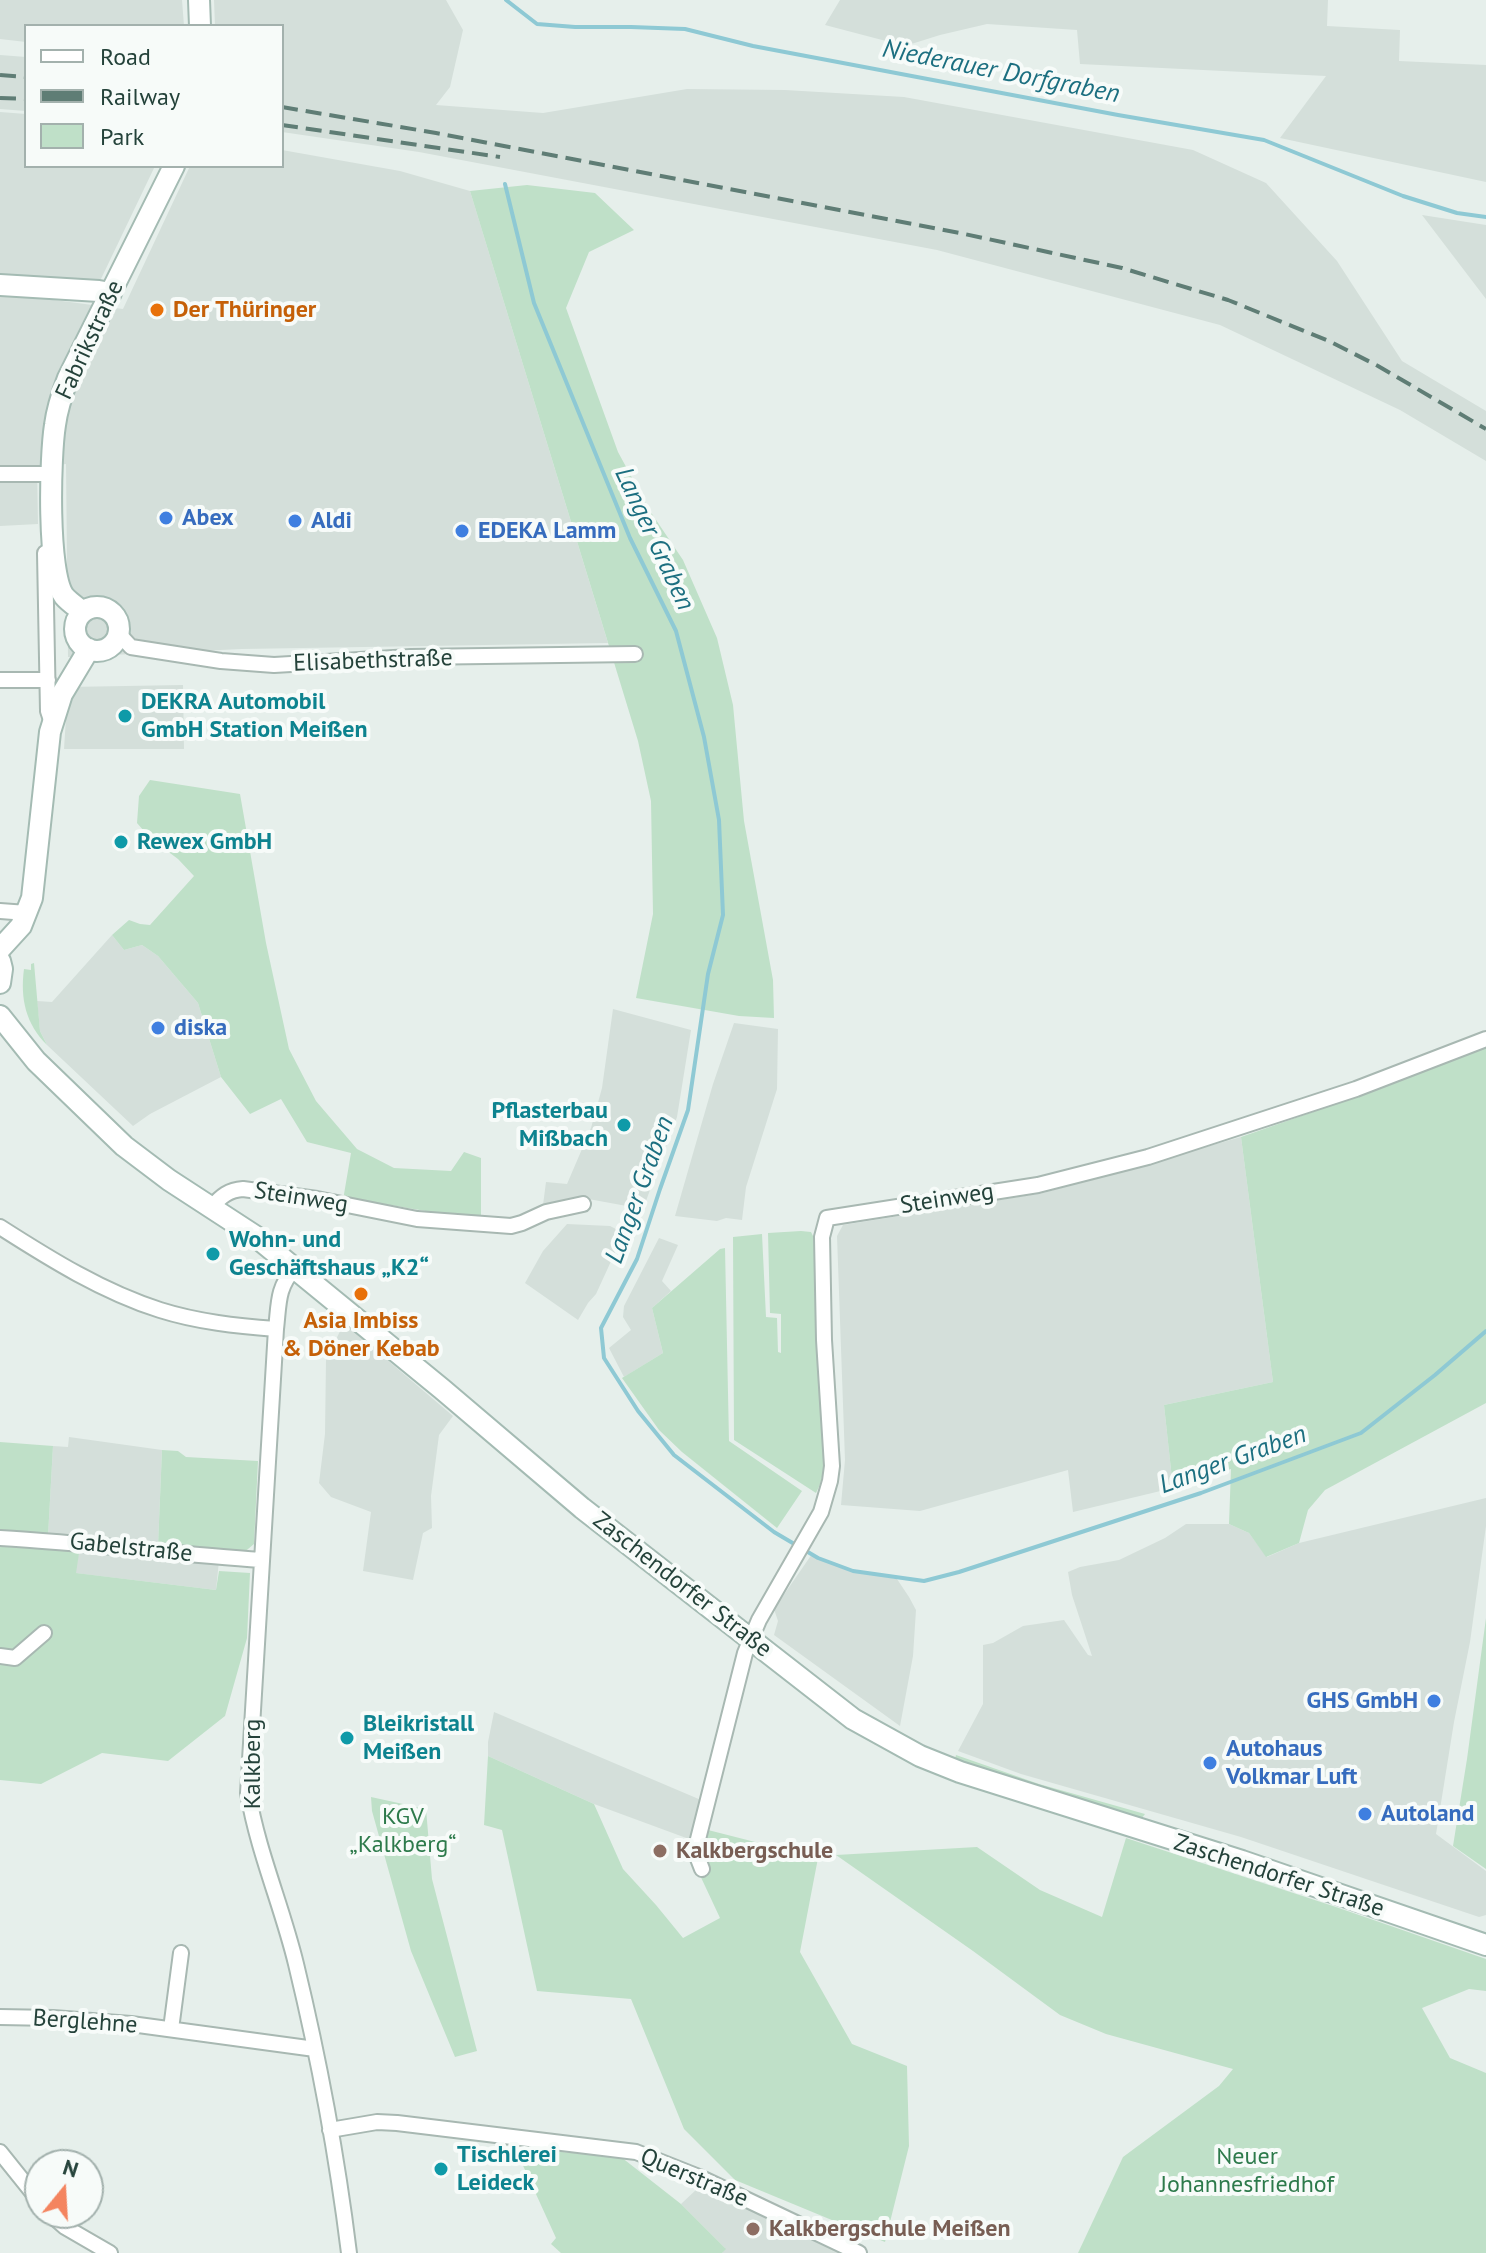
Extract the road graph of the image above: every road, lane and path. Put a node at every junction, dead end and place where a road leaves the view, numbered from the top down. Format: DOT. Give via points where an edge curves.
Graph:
graph roads {
  1 [pos="199,0"];
  2 [pos="200,24"];
  3 [pos="173,168"];
  4 [pos="0,285"];
  5 [pos="111,293"];
  6 [pos="0,474"];
  7 [pos="52,479"];
  8 [pos="83,612"];
  9 [pos="118,633"];
  10 [pos="89,649"];
  11 [pos="635,654"];
  12 [pos="0,680"];
  13 [pos="48,680"];
  14 [pos="52,723"];
  15 [pos="0,911"];
  16 [pos="27,913"];
  17 [pos="0,949"];
  18 [pos="0,961"];
  19 [pos="0,983"];
  20 [pos="0,1016"];
  21 [pos="1486,1039"];
  22 [pos="583,1204"];
  23 [pos="212,1207"];
  24 [pos="0,1227"];
  25 [pos="294,1269"];
  26 [pos="276,1329"];
  27 [pos="0,1538"];
  28 [pos="261,1560"];
  29 [pos="44,1633"];
  30 [pos="750,1638"];
  31 [pos="0,1656"];
  32 [pos="702,1869"];
  33 [pos="1486,1945"];
  34 [pos="181,1953"];
  35 [pos="0,2017"];
  36 [pos="171,2029"];
  37 [pos="315,2049"];
  38 [pos="330,2130"];
  39 [pos="0,2152"];
  40 [pos="24,2182"];
  41 [pos="68,2229"];
  42 [pos="110,2253"];
  43 [pos="349,2253"];
  44 [pos="859,2253"];
  1 -- 2 [label="street"];
  3 -- 5 [label="street, Fabrikstraße"];
  4 -- 5 [label="street"];
  5 -- 7 [label="street, Fabrikstraße" via="62,393"];
  6 -- 7 [label="street"];
  7 -- 8 [label="street, Fabrikstraße" via="55,574 64,597"];
  7 -- 13 [label="street" via="45,520"];
  8 -- 9 [label="street" via="97,607 111,612"];
  8 -- 10 [label="street" via="76,633"];
  9 -- 10 [label="street" via="111,646"];
  9 -- 11 [label="street, Elisabethstraße" via="131,647 274,665"];
  10 -- 14 [label="street" via="62,694"];
  12 -- 13 [label="street"];
  13 -- 14 [label="street"];
  14 -- 16 [label="street" via="36,877"];
  15 -- 16 [label="street"];
  16 -- 17 [label="street"];
  18 -- 19 [label="street"];
  20 -- 23 [label="street, Zaschendorfer Straße" via="36,1061 117,1140"];
  21 -- 30 [label="street, Steinweg" via="1356,1089 1148,1157 1038,1185 827,1218 822,1237 832,1466 827,1496"];
  22 -- 23 [label="street, Steinweg" via="511,1226 417,1219 243,1189 220,1196"];
  23 -- 25 [label="street, Zaschendorfer Straße"];
  24 -- 26 [label="street" via="113,1292 153,1308 205,1321"];
  25 -- 26 [label="street, Kalkberg" via="280,1292"];
  25 -- 30 [label="street, Zaschendorfer Straße" via="563,1492"];
  26 -- 28 [label="street, Kalkberg"];
  27 -- 28 [label="street, Gabelstraße"];
  28 -- 37 [label="street, Kalkberg" via="248,1793"];
  29 -- 31 [label="street" via="15,1658"];
  30 -- 32 [label="street, Steinweg" via="695,1851"];
  30 -- 33 [label="street, Zaschendorfer Straße" via="853,1719 920,1756"];
  34 -- 36 [label="street, Berglehne"];
  35 -- 36 [label="street, Berglehne"];
  36 -- 37 [label="street, Berglehne"];
  37 -- 38 [label="street, Kalkberg"];
  38 -- 43 [label="street, Kalkberg"];
  38 -- 44 [label="street, Querstraße" via="397,2123 636,2152"];
  39 -- 40 [label="street"];
  41 -- 42 [label="street"];
}
